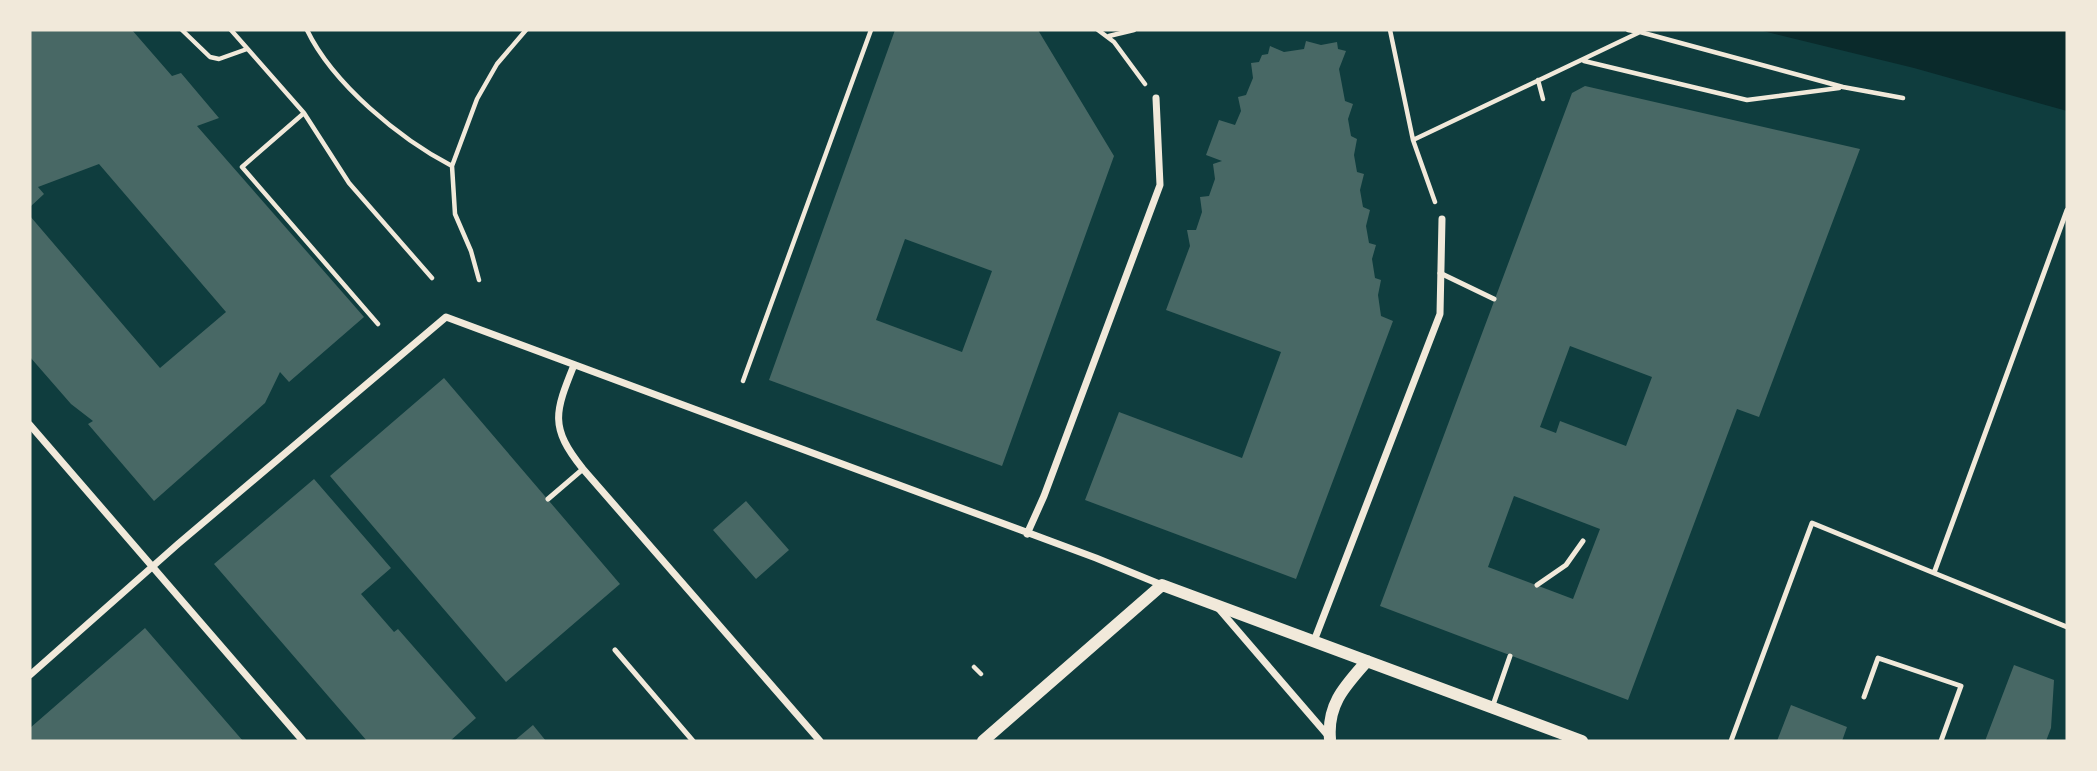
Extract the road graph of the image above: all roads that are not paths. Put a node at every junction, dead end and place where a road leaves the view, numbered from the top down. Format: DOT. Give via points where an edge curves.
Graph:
graph roads {
  1 [pos="1156,98"];
  2 [pos="2067,210"];
  3 [pos="1442,219"];
  4 [pos="1440,273"];
  5 [pos="1494,299"];
  6 [pos="574,365"];
  7 [pos="30,425"];
  8 [pos="583,469"];
  9 [pos="548,499"];
  10 [pos="1027,534"];
  11 [pos="1583,541"];
  12 [pos="152,567"];
  13 [pos="1934,573"];
  14 [pos="1162,585"];
  15 [pos="1537,585"];
  16 [pos="1216,606"];
  17 [pos="2067,627"];
  18 [pos="1314,641"];
  19 [pos="615,650"];
  20 [pos="1510,656"];
  21 [pos="1367,662"];
  22 [pos="30,675"];
  23 [pos="1864,697"];
  24 [pos="1492,708"];
  25 [pos="1331,740"];
  26 [pos="303,741"];
  27 [pos="693,741"];
  28 [pos="820,741"];
  29 [pos="983,741"];
  30 [pos="1583,741"];
  31 [pos="1731,741"];
  32 [pos="1941,741"];
  1 -- 10 [label="street" via="1160,185"];
  2 -- 13 [label="lane"];
  3 -- 4 [label="street"];
  4 -- 5 [label="lane"];
  4 -- 18 [label="street" via="1440,314"];
  6 -- 8 [label="street" via="561,399 558,424 566,446"];
  6 -- 10 [label="street"];
  6 -- 12 [label="street" via="446,317"];
  7 -- 12 [label="street"];
  8 -- 9 [label="lane"];
  8 -- 28 [label="street"];
  10 -- 14 [label="street"];
  11 -- 15 [label="lane" via="1566,565"];
  12 -- 22 [label="street"];
  12 -- 26 [label="street"];
  13 -- 17 [label="lane"];
  13 -- 31 [label="lane" via="1812,523"];
  14 -- 16 [label="street"];
  14 -- 29 [label="street"];
  16 -- 18 [label="street"];
  16 -- 25 [label="street"];
  18 -- 21 [label="street"];
  19 -- 27 [label="lane"];
  20 -- 24 [label="lane"];
  21 -- 24 [label="street"];
  21 -- 25 [label="street" via="1335,703 1329,722"];
  23 -- 32 [label="lane" via="1878,657 1961,687"];
  24 -- 30 [label="street"];
}
